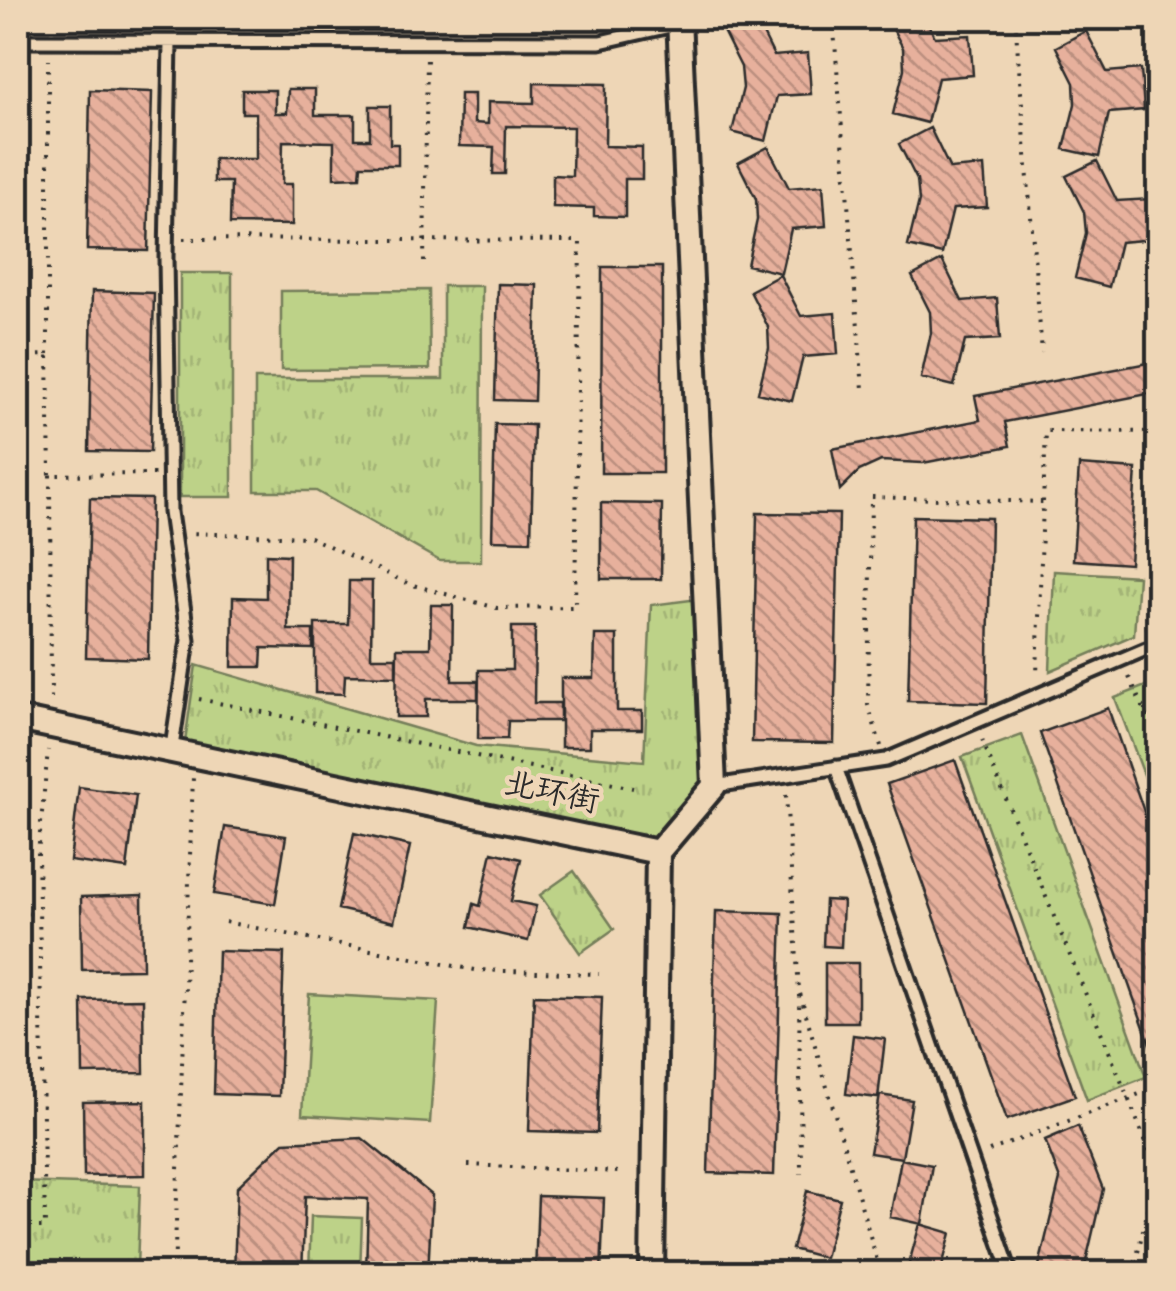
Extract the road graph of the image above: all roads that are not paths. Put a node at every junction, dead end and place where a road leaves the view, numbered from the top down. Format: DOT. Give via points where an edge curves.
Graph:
graph roads {
  1 [pos="704,18"];
  2 [pos="679,20"];
  3 [pos="18,42"];
  4 [pos="170,42"];
  5 [pos="1146,648"];
  6 [pos="18,719"];
  7 [pos="183,750"];
  8 [pos="836,768"];
  9 [pos="714,786"];
  10 [pos="658,852"];
  11 [pos="652,1274"];
  12 [pos="1011,1274"];
  1 -- 2 [label="lane"];
  2 -- 4 [label="lane" via="600,42"];
  2 -- 9 [label="street"];
  3 -- 4 [label="lane"];
  4 -- 7 [label="lane" via="170,474 188,640 180,695"];
  5 -- 8 [label="lane" via="886,760"];
  6 -- 7 [label="street, 北环街"];
  7 -- 10 [label="street, 北环街"];
  8 -- 9 [label="lane"];
  8 -- 12 [label="lane"];
  9 -- 10 [label="street"];
  10 -- 11 [label="street"];
}
